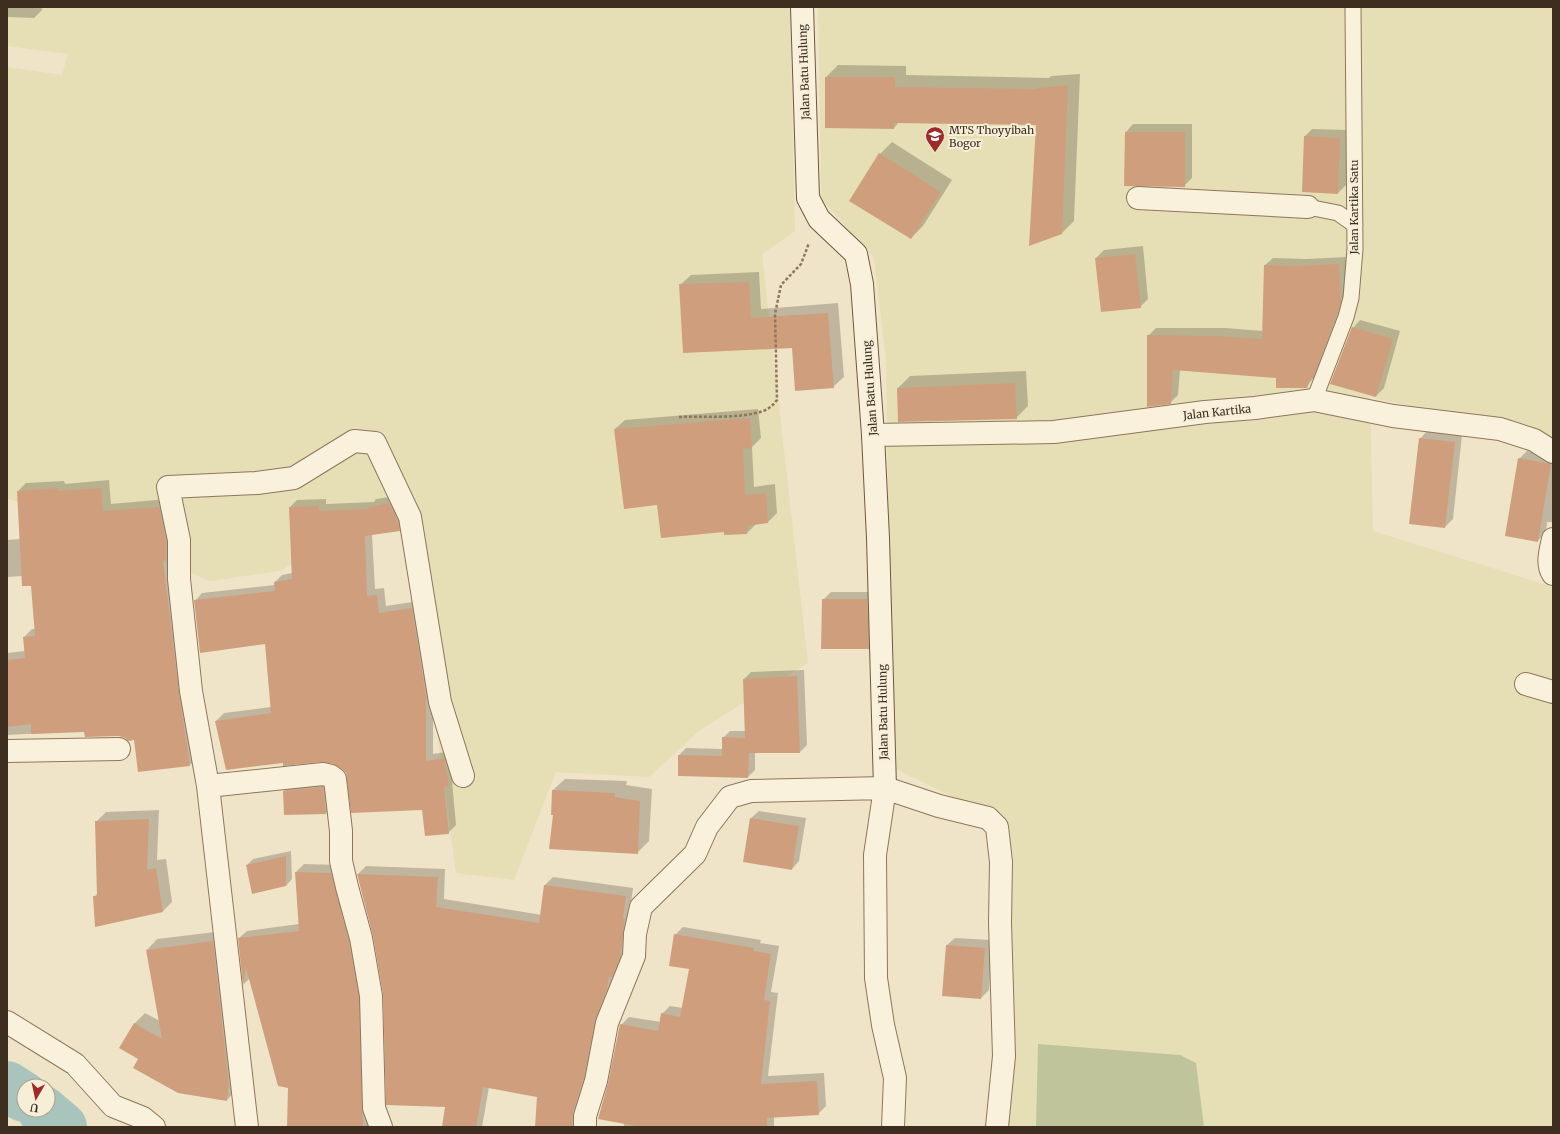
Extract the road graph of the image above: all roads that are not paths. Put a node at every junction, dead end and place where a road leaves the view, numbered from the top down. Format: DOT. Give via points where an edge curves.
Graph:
graph roads {
  1 [pos="802,7"];
  2 [pos="1354,7"];
  3 [pos="1138,198"];
  4 [pos="1308,207"];
  5 [pos="1355,225"];
  6 [pos="1314,400"];
  7 [pos="873,435"];
  8 [pos="1553,452"];
  9 [pos="1553,538"];
  10 [pos="1553,574"];
  11 [pos="1526,684"];
  12 [pos="1553,692"];
  13 [pos="119,749"];
  14 [pos="7,752"];
  15 [pos="463,776"];
  16 [pos="208,786"];
  17 [pos="885,788"];
  18 [pos="7,1022"];
  19 [pos="113,1106"];
  20 [pos="119,1127"];
  21 [pos="154,1127"];
  22 [pos="247,1127"];
  23 [pos="381,1127"];
  24 [pos="585,1127"];
  25 [pos="893,1127"];
  26 [pos="997,1127"];
  1 -- 7 [label="street, Jalan Batu Hulung" via="808,198 819,219 856,254 862,284"];
  2 -- 5 [label="lane, Jalan Kartika Satu"];
  3 -- 4 [label="street"];
  4 -- 5 [label="lane" via="1338,213"];
  5 -- 6 [label="lane, Jalan Kartika Satu" via="1351,298"];
  6 -- 7 [label="street, Jalan Kartika" via="1054,432"];
  6 -- 8 [label="street, Jalan Kartika" via="1393,416 1500,429 1534,440"];
  7 -- 17 [label="street, Jalan Batu Hulung"];
  9 -- 10 [label="street" via="1550,560"];
  11 -- 12 [label="street"];
  13 -- 14 [label="street"];
  15 -- 16 [label="street" via="440,702 410,516 375,444 354,441 294,478 257,483 168,487 179,540 179,579 191,691"];
  16 -- 22 [label="street"];
  16 -- 23 [label="street" via="323,774 335,779 341,861 361,938 371,996 374,1108"];
  17 -- 24 [label="street" via="752,791 730,797 707,826 695,854 641,907 635,934 634,956 607,1023 596,1081 585,1116"];
  17 -- 25 [label="street, Jalan Batu Hulung" via="875,855 876,978 895,1078"];
  17 -- 26 [label="street" via="939,806 988,818 997,827 1001,862 1004,1056"];
  18 -- 19 [label="street" via="75,1064"];
  19 -- 20 [label="street"];
  19 -- 21 [label="street" via="143,1118"];
}
